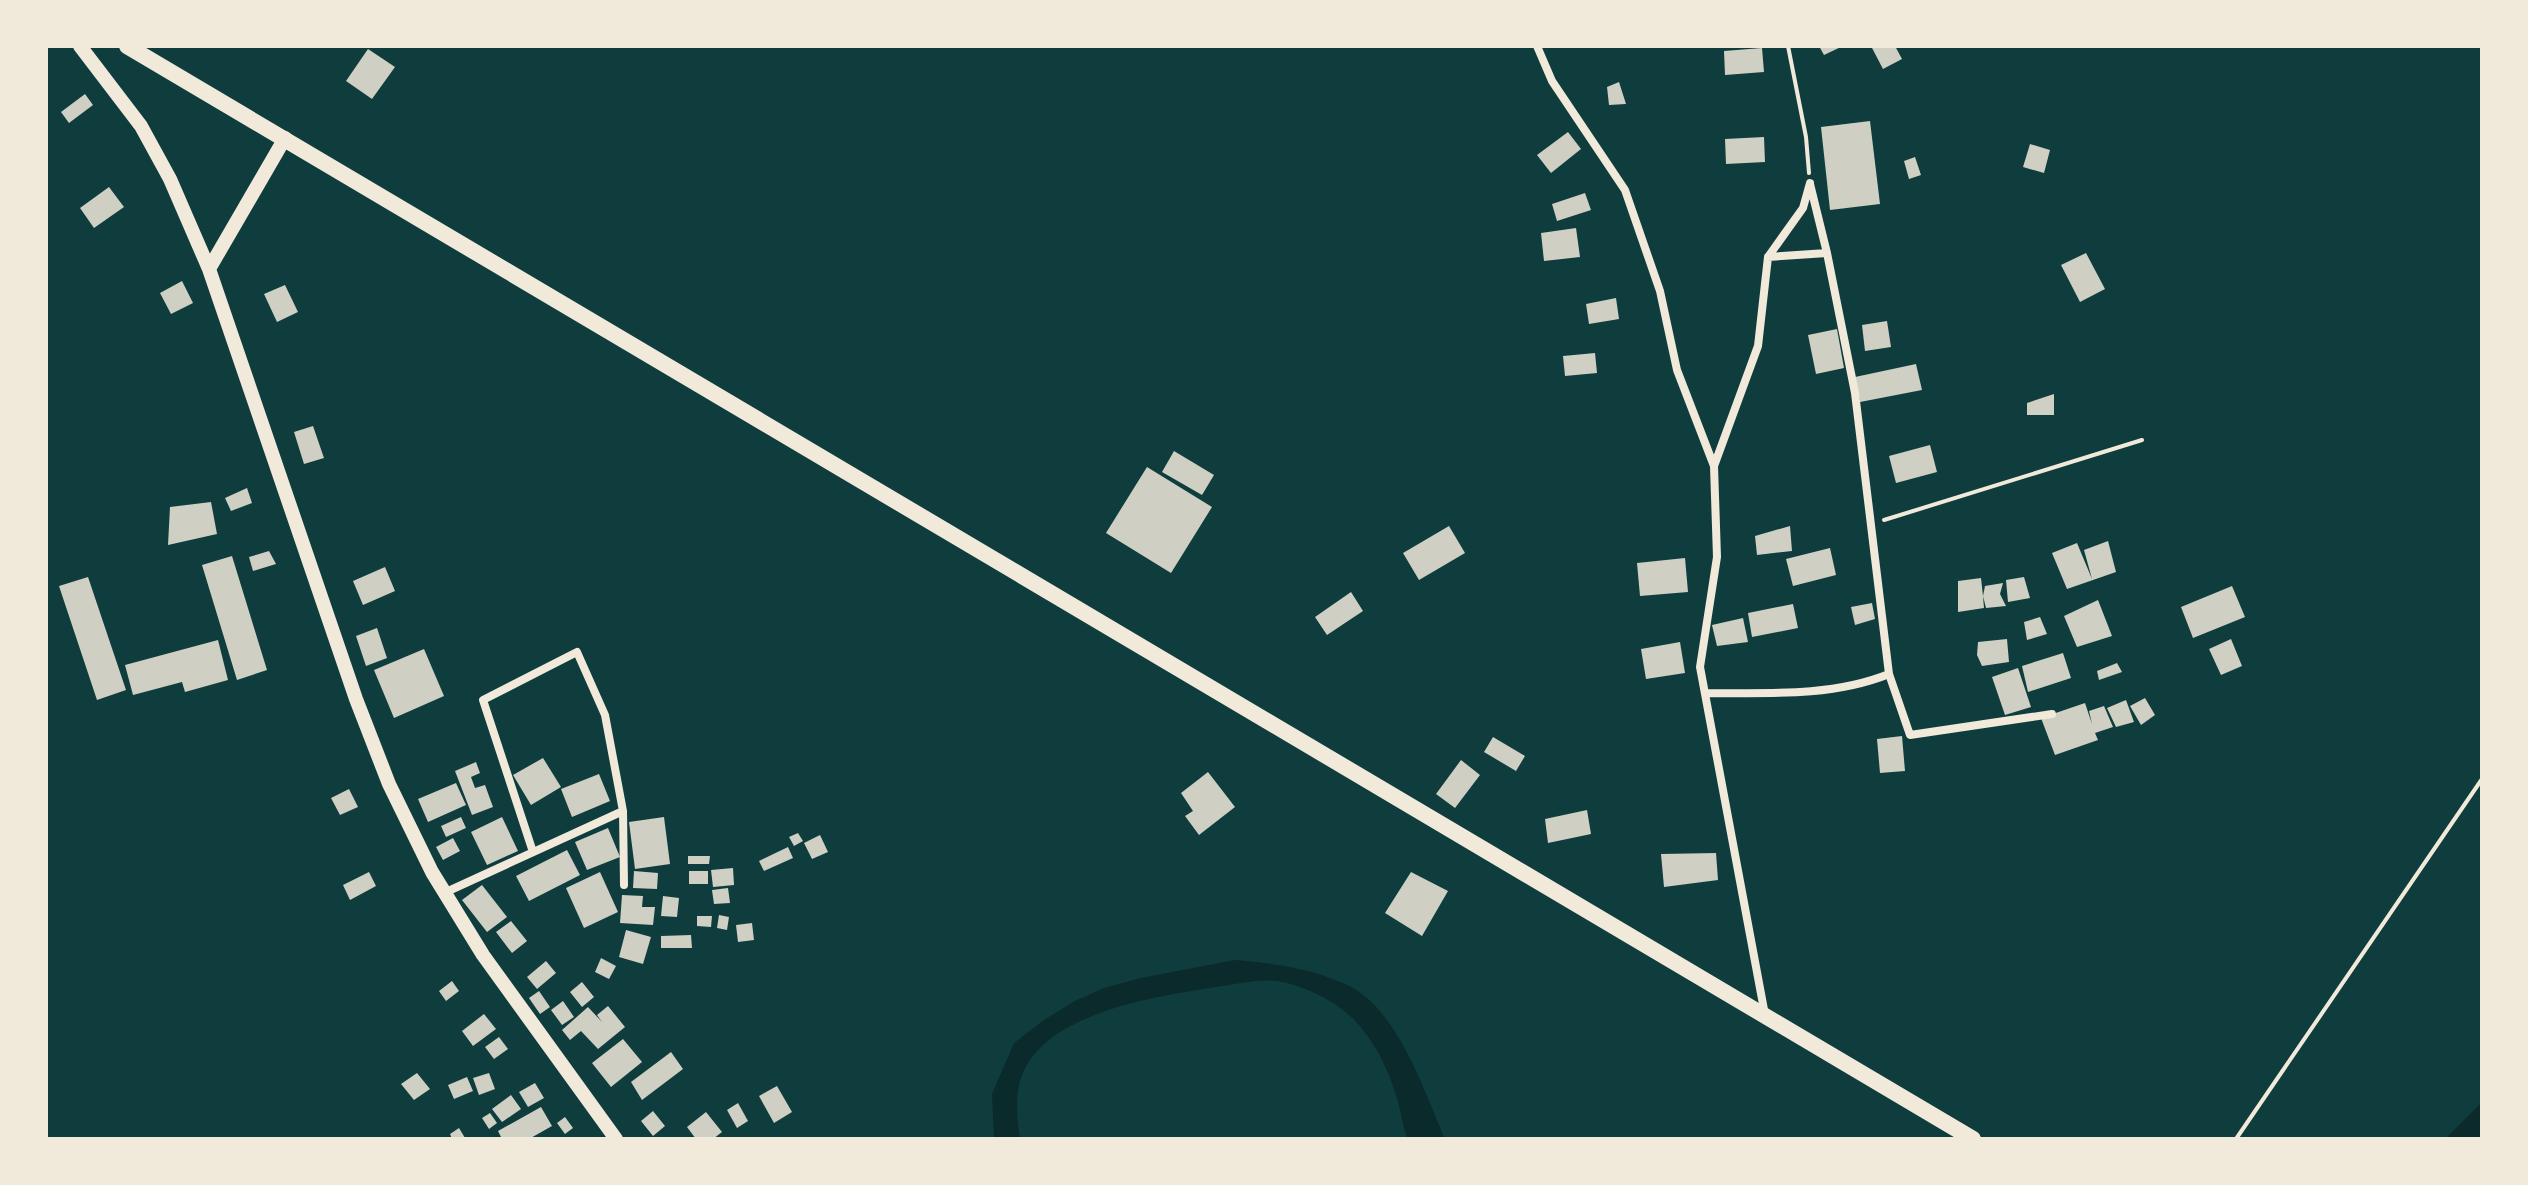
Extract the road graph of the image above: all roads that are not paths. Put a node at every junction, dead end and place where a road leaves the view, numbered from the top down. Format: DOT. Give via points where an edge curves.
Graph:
graph roads {
  1 [pos="80,46"];
  2 [pos="127,46"];
  3 [pos="1537,46"];
  4 [pos="285,138"];
  5 [pos="1827,253"];
  6 [pos="1768,257"];
  7 [pos="209,269"];
  8 [pos="1714,466"];
  9 [pos="1889,674"];
  10 [pos="1705,693"];
  11 [pos="2052,714"];
  12 [pos="623,811"];
  13 [pos="533,852"];
  14 [pos="624,885"];
  15 [pos="444,893"];
  16 [pos="1765,1015"];
  17 [pos="616,1139"];
  18 [pos="1973,1139"];
  1 -- 7 [label="main road" via="141,126"];
  2 -- 4 [label="highway"];
  3 -- 8 [label="street" via="1552,81 1625,190 1660,291 1677,370"];
  4 -- 7 [label="main road"];
  4 -- 16 [label="highway"];
  5 -- 6 [label="street"];
  5 -- 6 [label="street" via="1810,183 1803,208"];
  5 -- 9 [label="street" via="1855,393"];
  6 -- 8 [label="street" via="1758,346"];
  7 -- 15 [label="main road" via="356,699 389,784"];
  8 -- 10 [label="street" via="1717,557 1700,667"];
  9 -- 10 [label="street" via="1866,684 1801,692"];
  9 -- 11 [label="street" via="1910,735"];
  10 -- 16 [label="street"];
  12 -- 13 [label="street"];
  12 -- 13 [label="street" via="605,715 577,652 483,700"];
  12 -- 14 [label="street"];
  13 -- 15 [label="street"];
  15 -- 17 [label="main road"];
  16 -- 18 [label="highway"];
}
